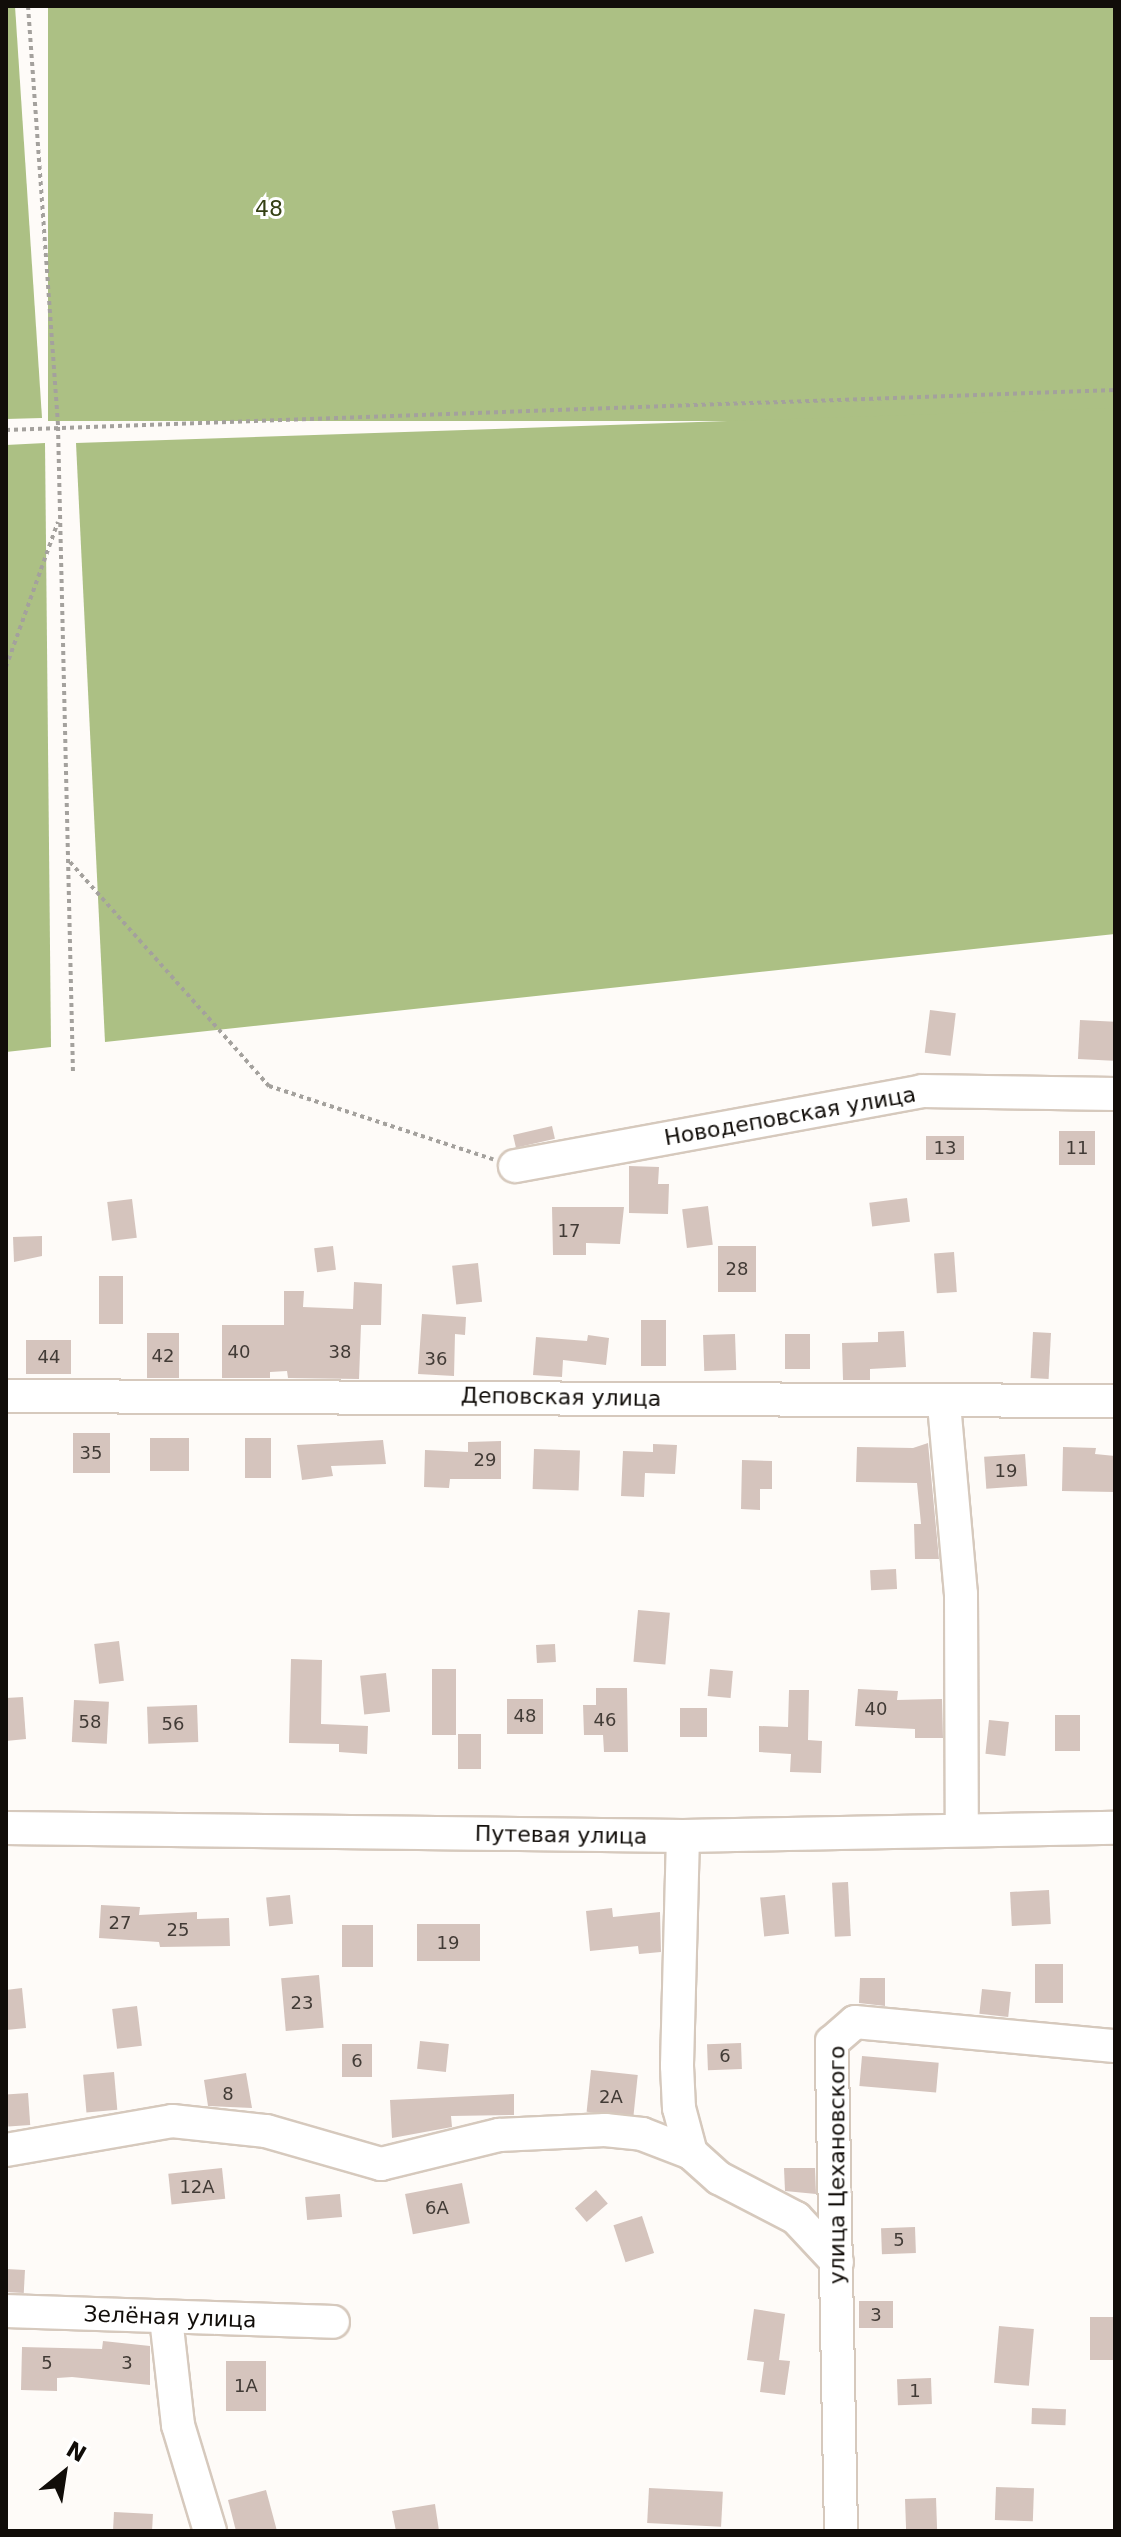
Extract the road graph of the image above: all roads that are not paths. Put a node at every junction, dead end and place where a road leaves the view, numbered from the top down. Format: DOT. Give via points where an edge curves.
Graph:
graph roads {
  1 [pos="1115,1094"];
  2 [pos="515,1166"];
  3 [pos="6,1396"];
  4 [pos="1115,1401"];
  5 [pos="944,1404"];
  6 [pos="6,1828"];
  7 [pos="1115,1828"];
  8 [pos="962,1829"];
  9 [pos="683,1836"];
  10 [pos="1115,2046"];
  11 [pos="6,2150"];
  12 [pos="691,2153"];
  13 [pos="837,2262"];
  14 [pos="6,2311"];
  15 [pos="166,2318"];
  16 [pos="333,2322"];
  17 [pos="210,2531"];
  18 [pos="841,2531"];
  1 -- 2 [label="street, Новодеповская улица" via="922,1091"];
  3 -- 5 [label="street, Деповская улица" via="547,1396"];
  4 -- 5 [label="street, Деповская улица"];
  5 -- 8 [label="street" via="961,1594"];
  6 -- 9 [label="street, Путевая улица"];
  7 -- 8 [label="street, Путевая улица"];
  8 -- 9 [label="street, Путевая улица"];
  9 -- 12 [label="street" via="677,2066 679,2108"];
  10 -- 13 [label="street, улица Цехановского" via="855,2022 843,2028 832,2042"];
  11 -- 12 [label="street" via="172,2121 266,2131 381,2164 499,2135 605,2130 642,2134"];
  12 -- 13 [label="street" via="719,2178 796,2218"];
  13 -- 18 [label="street, улица Цехановского"];
  14 -- 15 [label="street, Зелёная улица"];
  15 -- 16 [label="street, Зелёная улица"];
  15 -- 17 [label="street" via="178,2425"];
}
